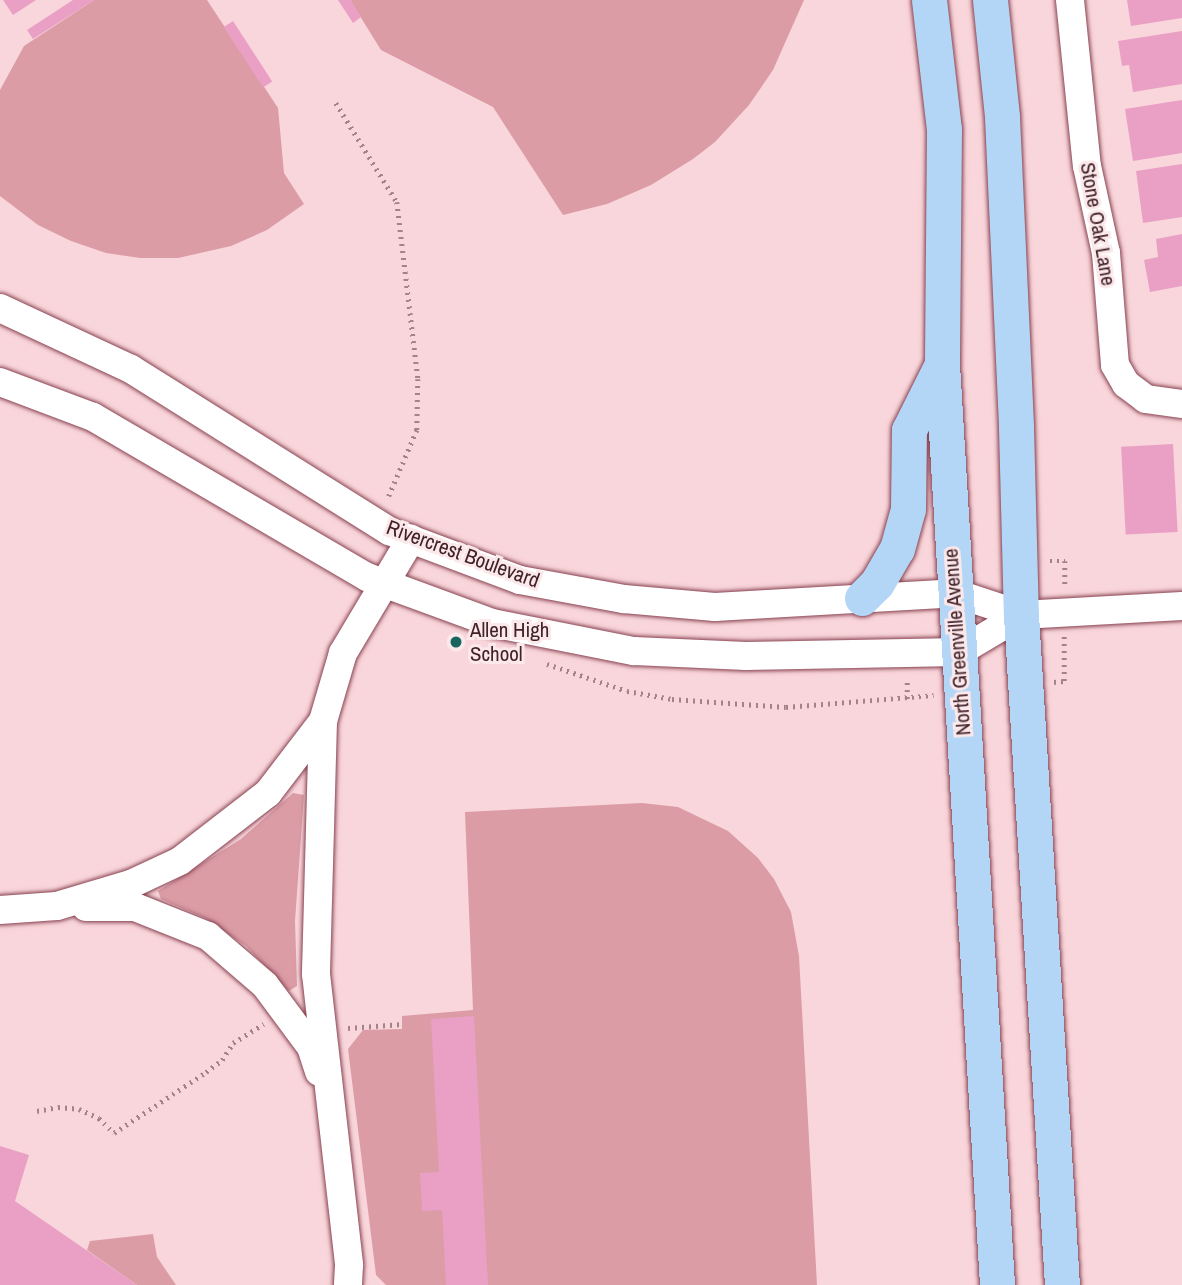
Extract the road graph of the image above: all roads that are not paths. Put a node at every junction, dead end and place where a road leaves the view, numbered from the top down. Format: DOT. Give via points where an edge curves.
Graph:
graph roads {
  1 [pos="929,0"];
  2 [pos="990,0"];
  3 [pos="1070,0"];
  4 [pos="0,308"];
  5 [pos="942,364"];
  6 [pos="0,382"];
  7 [pos="1182,404"];
  8 [pos="411,539"];
  9 [pos="384,584"];
  10 [pos="955,593"];
  11 [pos="862,598"];
  12 [pos="1182,606"];
  13 [pos="1021,615"];
  14 [pos="959,652"];
  15 [pos="323,721"];
  16 [pos="57,906"];
  17 [pos="0,910"];
  18 [pos="334,1125"];
  19 [pos="348,1285"];
  20 [pos="997,1285"];
  21 [pos="1062,1285"];
  1 -- 5 [label="main road, North Greenville Avenue" via="944,129"];
  2 -- 13 [label="main road" via="1002,117"];
  3 -- 7 [label="street, Stone Oak Lane" via="1086,155 1106,253 1115,365 1126,384 1146,399"];
  4 -- 8 [label="street, Rivercrest Boulevard" via="131,369 388,531"];
  5 -- 10 [label="main road, North Greenville Avenue"];
  5 -- 11 [label="main road" via="909,430 908,509 897,549"];
  6 -- 9 [label="street, Rivercrest Boulevard" via="93,417"];
  8 -- 9 [label="street"];
  8 -- 11 [label="street, Rivercrest Boulevard" via="520,580 624,599 715,607"];
  9 -- 14 [label="street, Rivercrest Boulevard" via="492,623 634,651 746,656"];
  9 -- 15 [label="street" via="344,653"];
  10 -- 11 [label="street, Rivercrest Boulevard"];
  10 -- 13 [label="street, Rivercrest Boulevard"];
  10 -- 14 [label="main road, North Greenville Avenue"];
  12 -- 13 [label="street, Rivercrest Boulevard"];
  13 -- 14 [label="street, Rivercrest Boulevard"];
  13 -- 21 [label="main road"];
  14 -- 20 [label="main road, North Greenville Avenue"];
  15 -- 16 [label="street" via="268,793 180,861 131,884"];
  15 -- 18 [label="street" via="316,974"];
  16 -- 17 [label="street"];
  16 -- 18 [label="street" via="135,907 208,936 265,985 311,1047"];
  18 -- 19 [label="street"];
}
